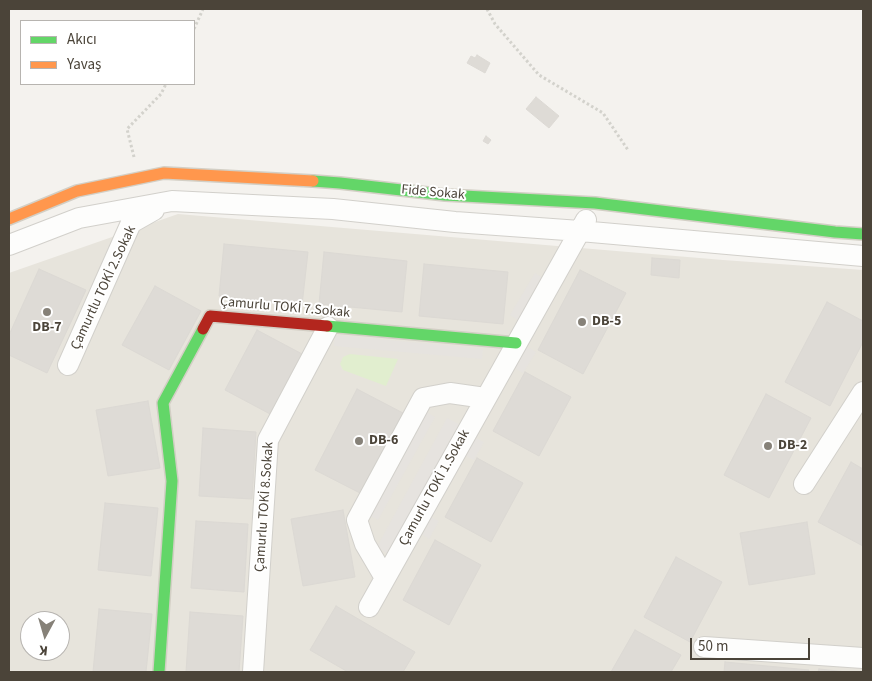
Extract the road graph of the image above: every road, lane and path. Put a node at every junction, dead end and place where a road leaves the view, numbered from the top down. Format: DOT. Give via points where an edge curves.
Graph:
graph roads {
  1 [pos="203,9"];
  2 [pos="487,9"];
  3 [pos="195,27"];
  4 [pos="166,85"];
  5 [pos="628,150"];
  6 [pos="139,179"];
  7 [pos="172,201"];
  8 [pos="596,203"];
  9 [pos="9,219"];
  10 [pos="580,231"];
  11 [pos="863,234"];
  12 [pos="9,245"];
  13 [pos="863,256"];
  14 [pos="328,327"];
  15 [pos="516,343"];
  16 [pos="68,365"];
  17 [pos="863,392"];
  18 [pos="485,398"];
  19 [pos="804,484"];
  20 [pos="385,578"];
  21 [pos="369,607"];
  22 [pos="704,647"];
  23 [pos="863,658"];
  24 [pos="159,672"];
  25 [pos="253,672"];
  1 -- 3 [label="path"];
  2 -- 5 [label="path" via="495,24 539,75 603,113"];
  4 -- 6 [label="path" via="161,94 127,129"];
  6 -- 8 [label="street, Fide Sokak" via="164,173"];
  6 -- 9 [label="street, Fide Sokak" via="77,191"];
  7 -- 10 [label="street, Fide Sokak" via="333,209"];
  7 -- 12 [label="street, Fide Sokak" via="79,218"];
  7 -- 16 [label="street, Çamurtlu TOKİ 2.Sokak" via="131,223"];
  8 -- 10 [label="street, Çamurlu TOKİ 1.Sokak"];
  8 -- 11 [label="street, Fide Sokak"];
  10 -- 13 [label="street, Fide Sokak"];
  10 -- 15 [label="street, Çamurlu TOKİ 1.Sokak"];
  14 -- 15 [label="street, Çamurlu TOKİ 7.Sokak"];
  14 -- 24 [label="street, Çamurlu TOKİ 7.Sokak" via="210,316 163,403 172,481"];
  14 -- 25 [label="street, Çamurlu TOKİ 8.Sokak" via="268,440"];
  15 -- 18 [label="street, Çamurlu TOKİ 1.Sokak"];
  17 -- 19 [label="street"];
  18 -- 20 [label="street, Çamurlu TOKİ 1.Sokak"];
  18 -- 20 [label="street" via="450,392 422,398 357,520 365,544"];
  20 -- 21 [label="street, Çamurlu TOKİ 1.Sokak"];
  22 -- 23 [label="street"];
}
